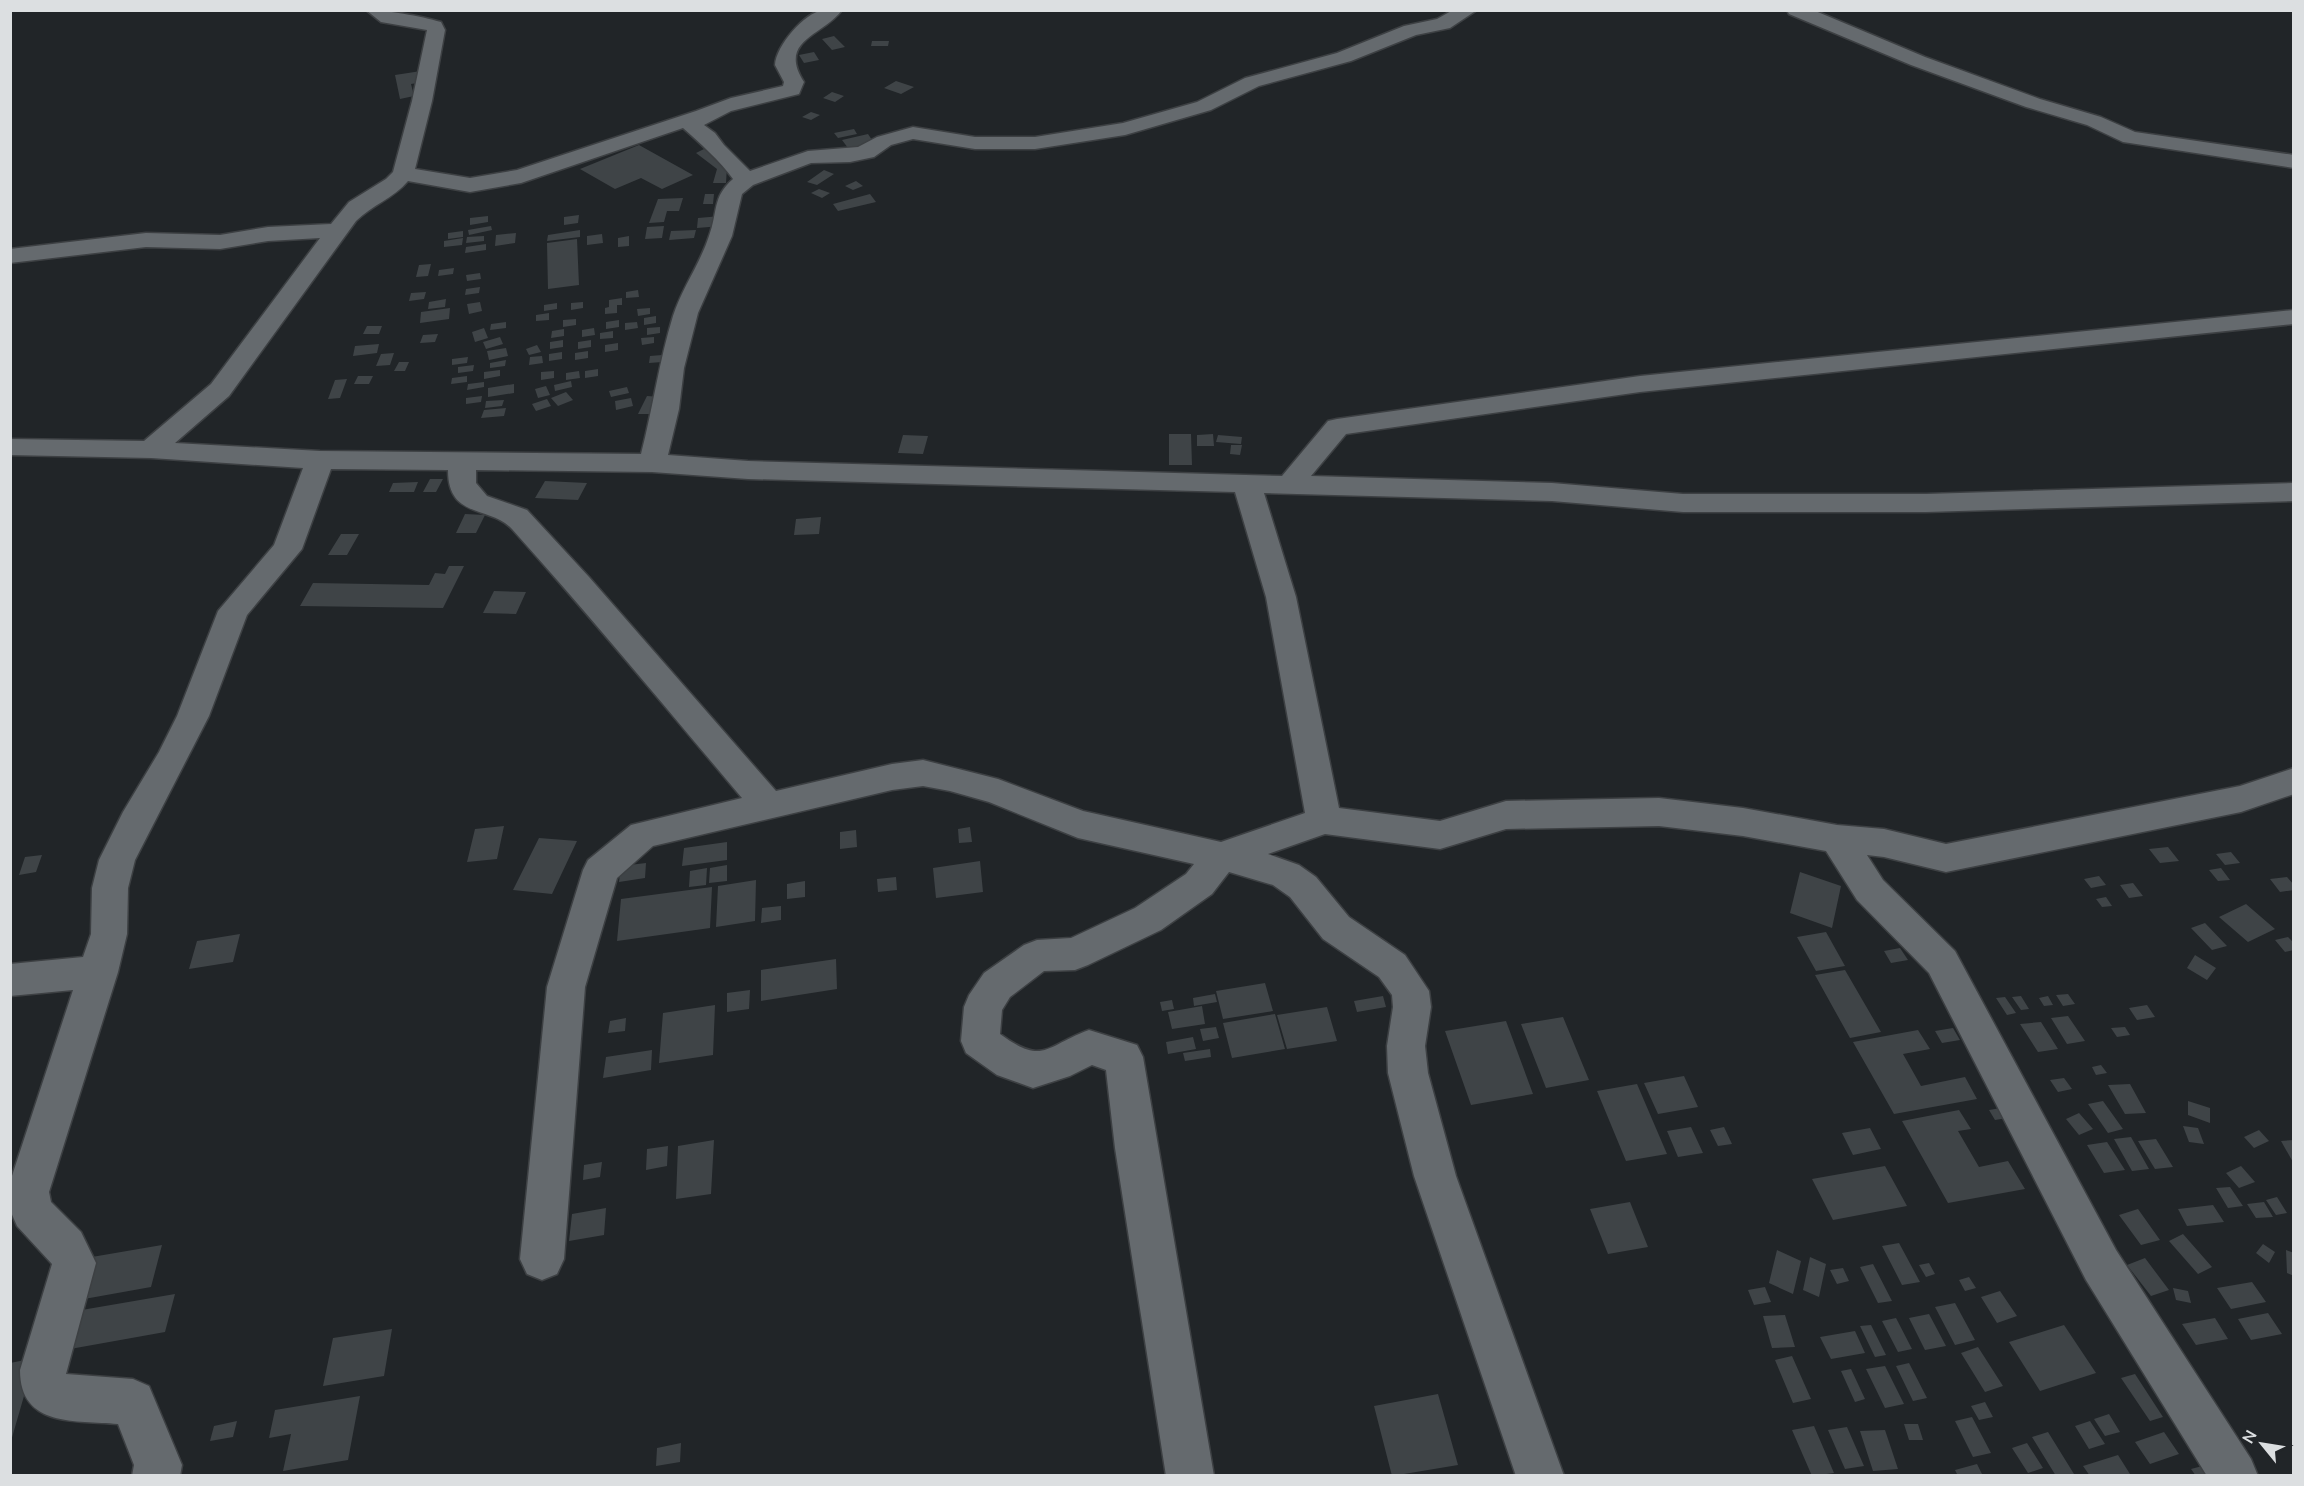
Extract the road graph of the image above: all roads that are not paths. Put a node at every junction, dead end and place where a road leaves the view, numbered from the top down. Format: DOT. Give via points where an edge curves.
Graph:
graph roads {
  1 [pos="375,10"];
  2 [pos="833,10"];
  3 [pos="1468,10"];
  4 [pos="1796,10"];
  5 [pos="698,117"];
  6 [pos="2294,162"];
  7 [pos="403,174"];
  8 [pos="745,180"];
  9 [pos="338,230"];
  10 [pos="10,256"];
  11 [pos="2294,317"];
  12 [pos="10,447"];
  13 [pos="151,450"];
  14 [pos="320,460"];
  15 [pos="462,461"];
  16 [pos="652,463"];
  17 [pos="1247,484"];
  18 [pos="1289,485"];
  19 [pos="2294,492"];
  20 [pos="2294,781"];
  21 [pos="769,806"];
  22 [pos="1324,820"];
  23 [pos="1837,839"];
  24 [pos="1222,856"];
  25 [pos="99,972"];
  26 [pos="10,980"];
  27 [pos="542,1259"];
  28 [pos="156,1476"];
  29 [pos="1190,1476"];
  30 [pos="1540,1476"];
  31 [pos="2234,1476"];
  1 -- 7 [label="street" via="384,17 426,23 436,30"];
  2 -- 5 [label="street" via="785,54 785,67 795,82 792,90"];
  3 -- 8 [label="street" via="1443,24 1411,30 1344,57 1252,82 1204,106 1125,129 1035,143 975,143 913,133 858,154 808,157"];
  4 -- 6 [label="street" via="1918,61 2130,138"];
  5 -- 7 [label="street" via="521,176 470,185"];
  5 -- 8 [label="street" via="691,124 708,137"];
  7 -- 9 [label="street" via="357,207"];
  8 -- 16 [label="street" via="731,192 721,236 686,313"];
  9 -- 10 [label="street" via="268,234 220,242 146,240"];
  9 -- 13 [label="street" via="220,390"];
  11 -- 18 [label="street" via="1640,384 1337,427"];
  12 -- 13 [label="street"];
  13 -- 14 [label="street"];
  14 -- 15 [label="street"];
  14 -- 25 [label="street" via="287,549 233,611 193,716 117,860 110,888 109,934"];
  15 -- 16 [label="street"];
  15 -- 21 [label="street" via="462,485 477,502 517,517"];
  16 -- 17 [label="street" via="760,470"];
  17 -- 18 [label="street"];
  17 -- 22 [label="street" via="1281,597"];
  18 -- 19 [label="street" via="1552,492 1683,503 1926,503"];
  20 -- 23 [label="street" via="2241,799 1946,858 1884,843"];
  21 -- 24 [label="street" via="923,773 998,792 1078,824"];
  21 -- 27 [label="street" via="644,835 601,870 566,987"];
  22 -- 23 [label="street" via="1440,835 1506,815 1659,812"];
  22 -- 24 [label="street"];
  23 -- 31 [label="street" via="1870,890 1942,962 2101,1265"];
  24 -- 29 [label="street" via="1199,884 1148,919 1075,954 1037,956 997,985 983,1007 980,1041 1004,1060 1030,1072 1054,1066 1089,1047 1123,1058"];
  24 -- 30 [label="street" via="1286,875 1303,887 1336,928 1392,966 1410,992 1408,1073 1436,1176"];
  25 -- 26 [label="street"];
  25 -- 28 [label="street" via="28,1192 32,1212 66,1247 74,1263 43,1370 43,1386 56,1396 133,1402 158,1465"];
}
